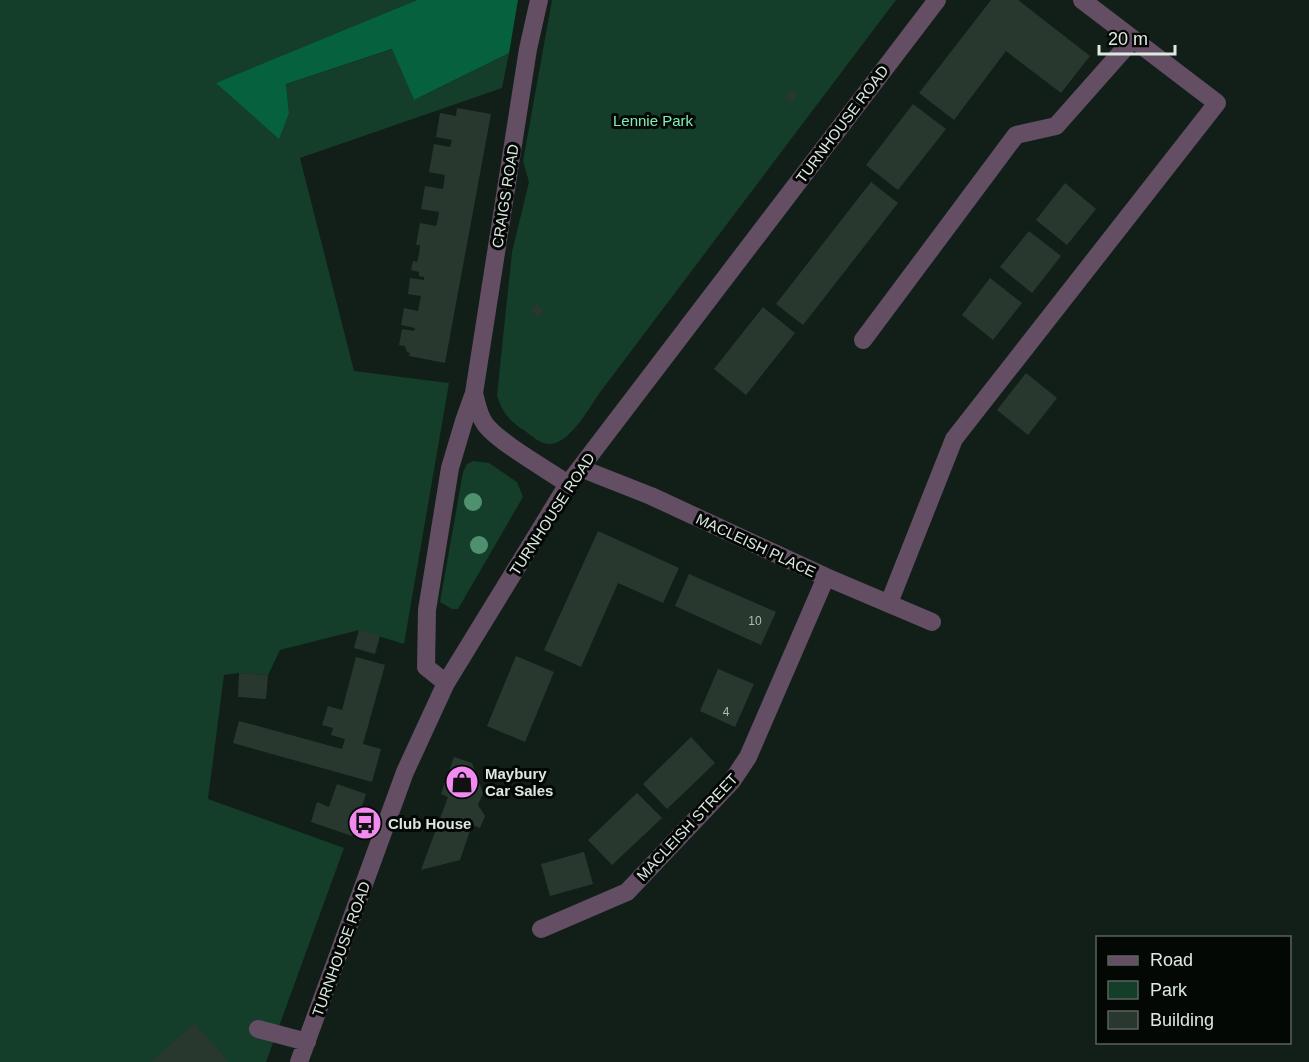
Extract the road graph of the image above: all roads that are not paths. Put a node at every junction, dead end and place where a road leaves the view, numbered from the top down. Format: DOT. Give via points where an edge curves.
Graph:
graph roads {
  1 [pos="539,0"];
  2 [pos="937,0"];
  3 [pos="1082,0"];
  4 [pos="1133,39"];
  5 [pos="863,340"];
  6 [pos="474,393"];
  7 [pos="580,468"];
  8 [pos="568,484"];
  9 [pos="826,577"];
  10 [pos="889,603"];
  11 [pos="932,622"];
  12 [pos="446,683"];
  13 [pos="541,929"];
  14 [pos="258,1029"];
  15 [pos="307,1042"];
  16 [pos="299,1062"];
  1 -- 6 [label="street, CRAIGS ROAD"];
  2 -- 7 [label="street, TURNHOUSE ROAD"];
  3 -- 4 [label="street"];
  4 -- 5 [label="street" via="1056,126 1016,135"];
  4 -- 10 [label="street" via="1217,103 954,439"];
  6 -- 8 [label="street, CRAIGS ROAD" via="478,413 486,426"];
  6 -- 12 [label="street, CRAIGS ROAD" via="450,468 427,610 426,667"];
  7 -- 8 [label="street, TURNHOUSE ROAD"];
  7 -- 9 [label="street, MACLEISH PLACE" via="651,496"];
  8 -- 12 [label="street, TURNHOUSE ROAD"];
  9 -- 10 [label="street, MACLEISH PLACE"];
  9 -- 13 [label="street, MACLEISH STREET" via="748,756 732,781 627,892"];
  10 -- 11 [label="street, MACLEISH PLACE"];
  12 -- 15 [label="street, TURNHOUSE ROAD" via="405,772"];
  14 -- 15 [label="street"];
  15 -- 16 [label="street, TURNHOUSE ROAD"];
}
